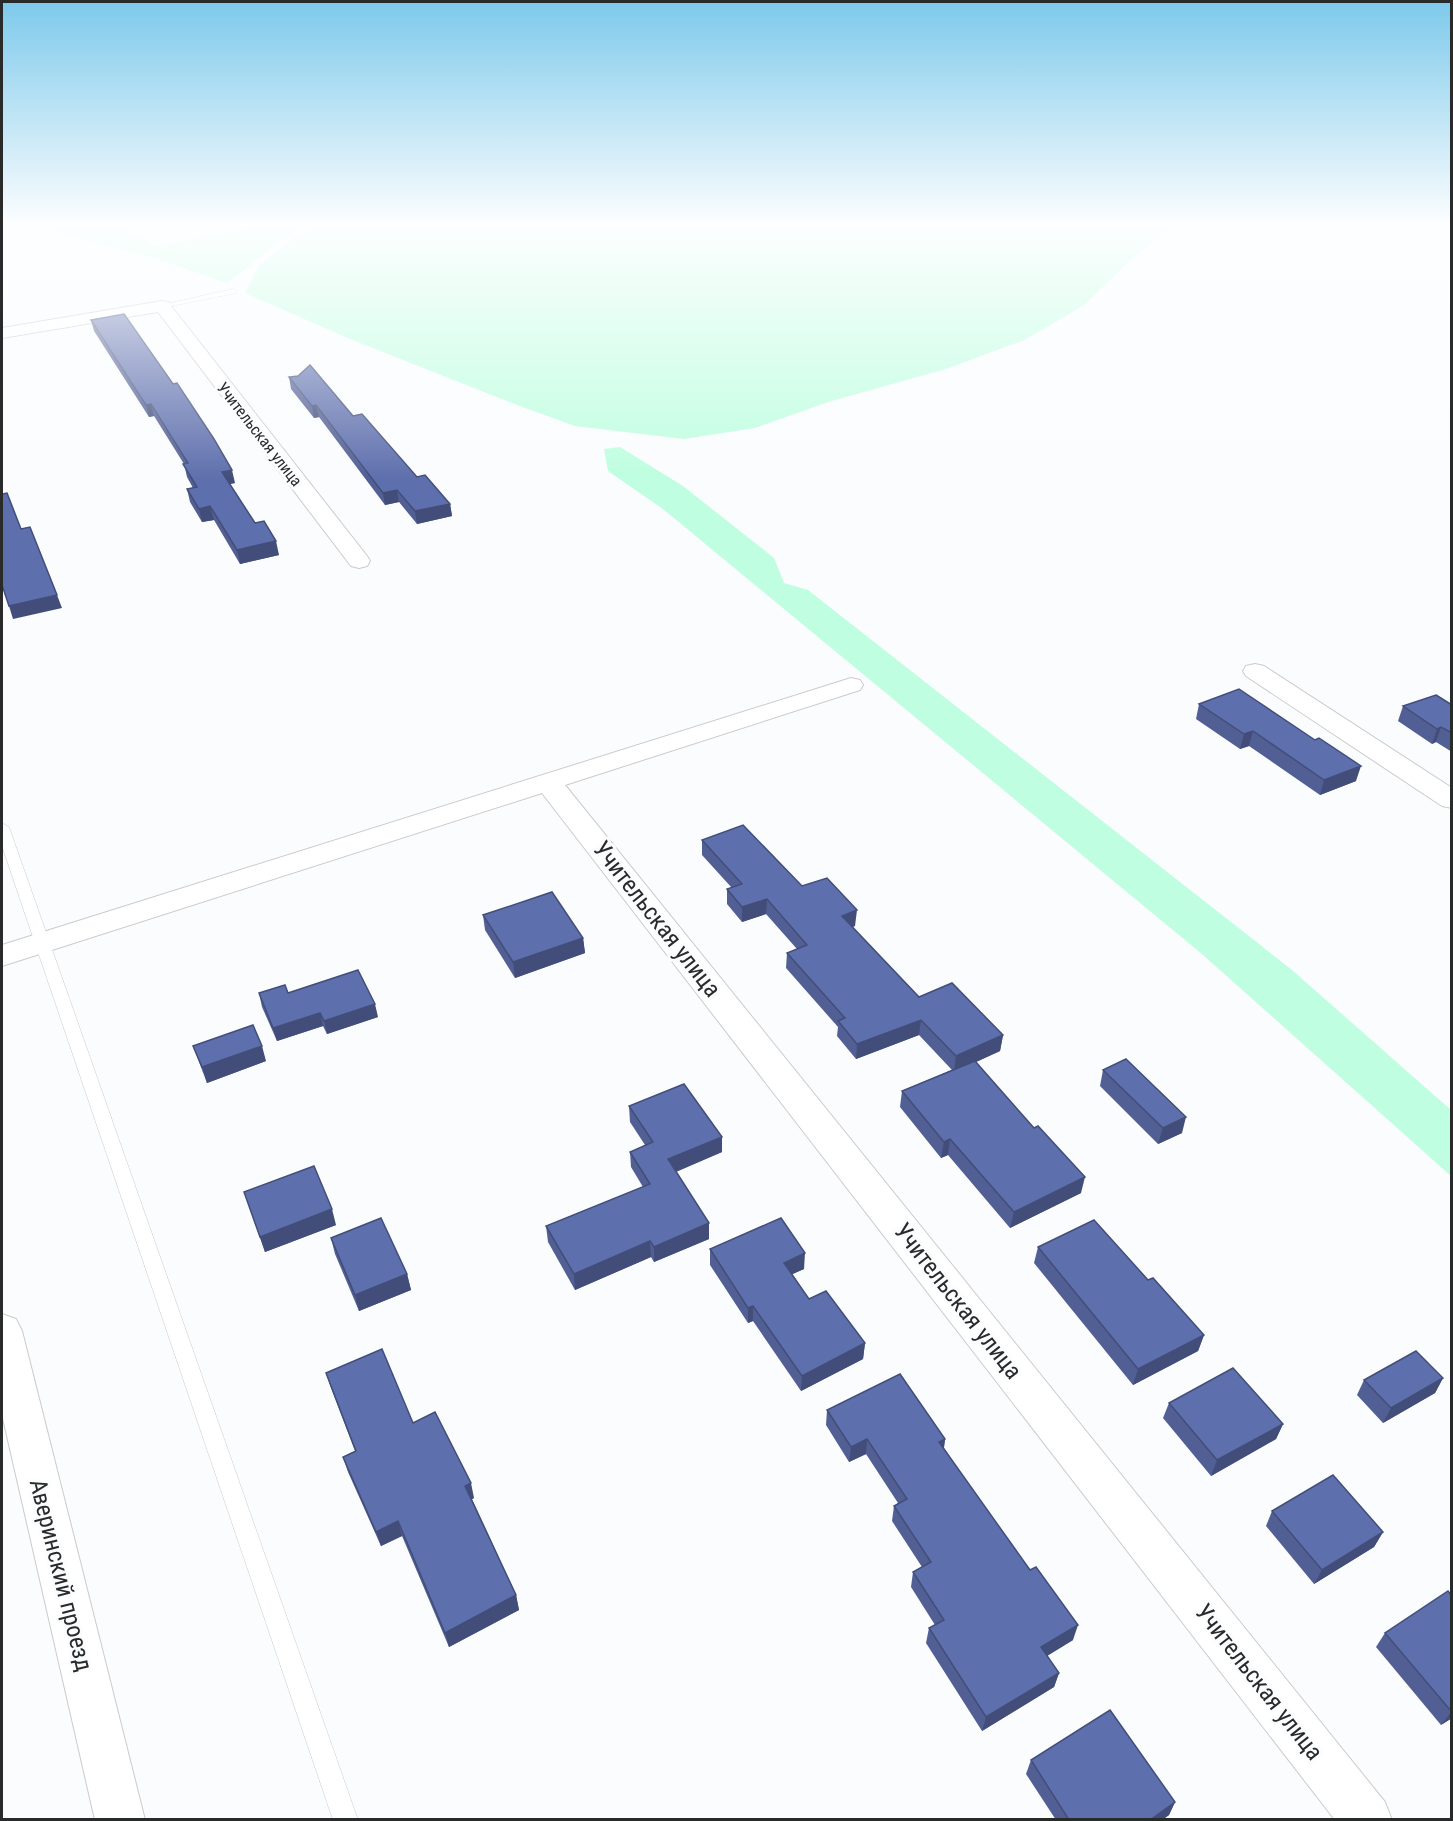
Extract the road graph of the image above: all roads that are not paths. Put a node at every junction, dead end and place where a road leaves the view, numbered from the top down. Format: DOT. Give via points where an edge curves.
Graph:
graph roads {
  1 [pos="144,309"];
  2 [pos="164,309"];
  3 [pos="2,333"];
  4 [pos="359,561"];
  5 [pos="1255,671"];
  6 [pos="851,685"];
  7 [pos="548,782"];
  8 [pos="1452,800"];
  9 [pos="2,827"];
  10 [pos="42,943"];
  11 [pos="2,956"];
  12 [pos="2,1331"];
  13 [pos="120,1820"];
  14 [pos="346,1820"];
  15 [pos="1367,1820"];
  1 -- 3 [label="street"];
  2 -- 4 [label="street, Учительская улица"];
  5 -- 8 [label="street"];
  6 -- 7 [label="street"];
  7 -- 10 [label="street"];
  7 -- 15 [label="street, Учительская улица"];
  9 -- 10 [label="lane"];
  10 -- 11 [label="street"];
  10 -- 14 [label="lane"];
  12 -- 13 [label="street, Аверинский проезд"];
}
